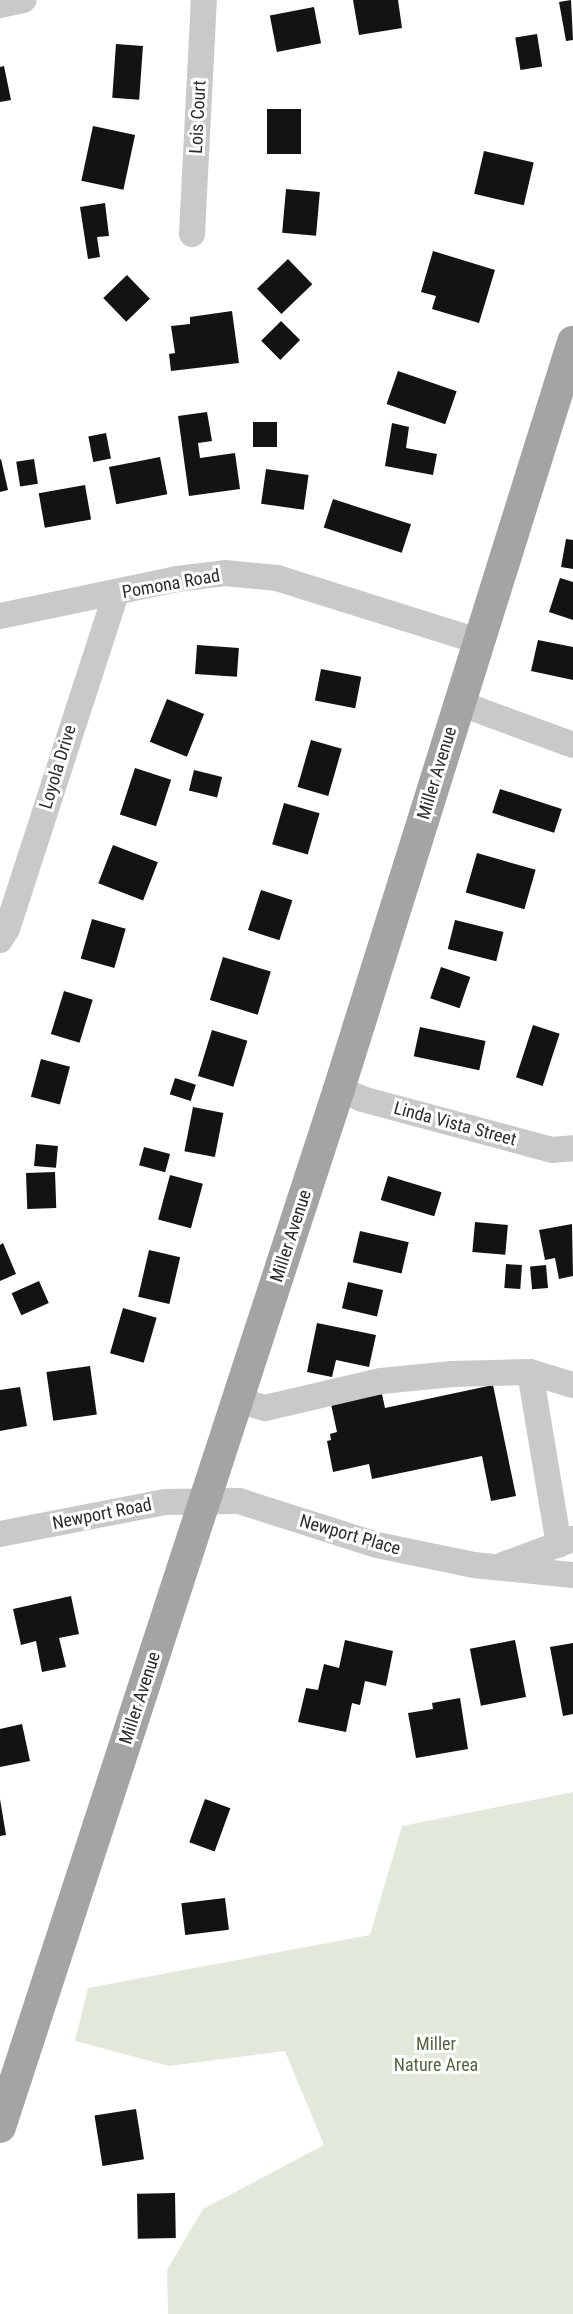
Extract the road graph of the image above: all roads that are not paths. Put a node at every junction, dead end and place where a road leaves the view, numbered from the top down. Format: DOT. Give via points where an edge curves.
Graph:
graph roads {
  1 [pos="23,0"];
  2 [pos="204,0"];
  3 [pos="0,5"];
  4 [pos="192,234"];
  5 [pos="573,342"];
  6 [pos="116,593"];
  7 [pos="0,616"];
  8 [pos="478,641"];
  9 [pos="459,703"];
  10 [pos="573,745"];
  11 [pos="0,940"];
  12 [pos="339,1089"];
  13 [pos="573,1148"];
  14 [pos="530,1372"];
  15 [pos="573,1386"];
  16 [pos="237,1400"];
  17 [pos="204,1499"];
  18 [pos="0,1534"];
  19 [pos="566,1542"];
  20 [pos="497,1568"];
  21 [pos="573,1575"];
  22 [pos="0,2127"];
  1 -- 3 [label="street"];
  2 -- 4 [label="street, Lois Court"];
  5 -- 8 [label="main road, Miller Avenue"];
  6 -- 7 [label="street, Pomona Road"];
  6 -- 8 [label="street, Pomona Road" via="225,573 277,578"];
  6 -- 11 [label="street, Loyola Drive" via="7,929"];
  8 -- 9 [label="main road, Miller Avenue"];
  9 -- 10 [label="street"];
  9 -- 12 [label="main road, Miller Avenue"];
  12 -- 13 [label="street, Linda Vista Street" via="362,1099 552,1150"];
  12 -- 16 [label="main road, Miller Avenue"];
  14 -- 15 [label="street"];
  14 -- 16 [label="street" via="453,1374 381,1382 265,1408"];
  14 -- 19 [label="street"];
  16 -- 17 [label="main road, Miller Avenue"];
  17 -- 18 [label="street, Newport Road" via="165,1502"];
  17 -- 20 [label="street, Newport Place" via="239,1500 377,1545"];
  17 -- 22 [label="main road, Miller Avenue"];
  19 -- 20 [label="street"];
  20 -- 21 [label="street, Newport Place"];
}
